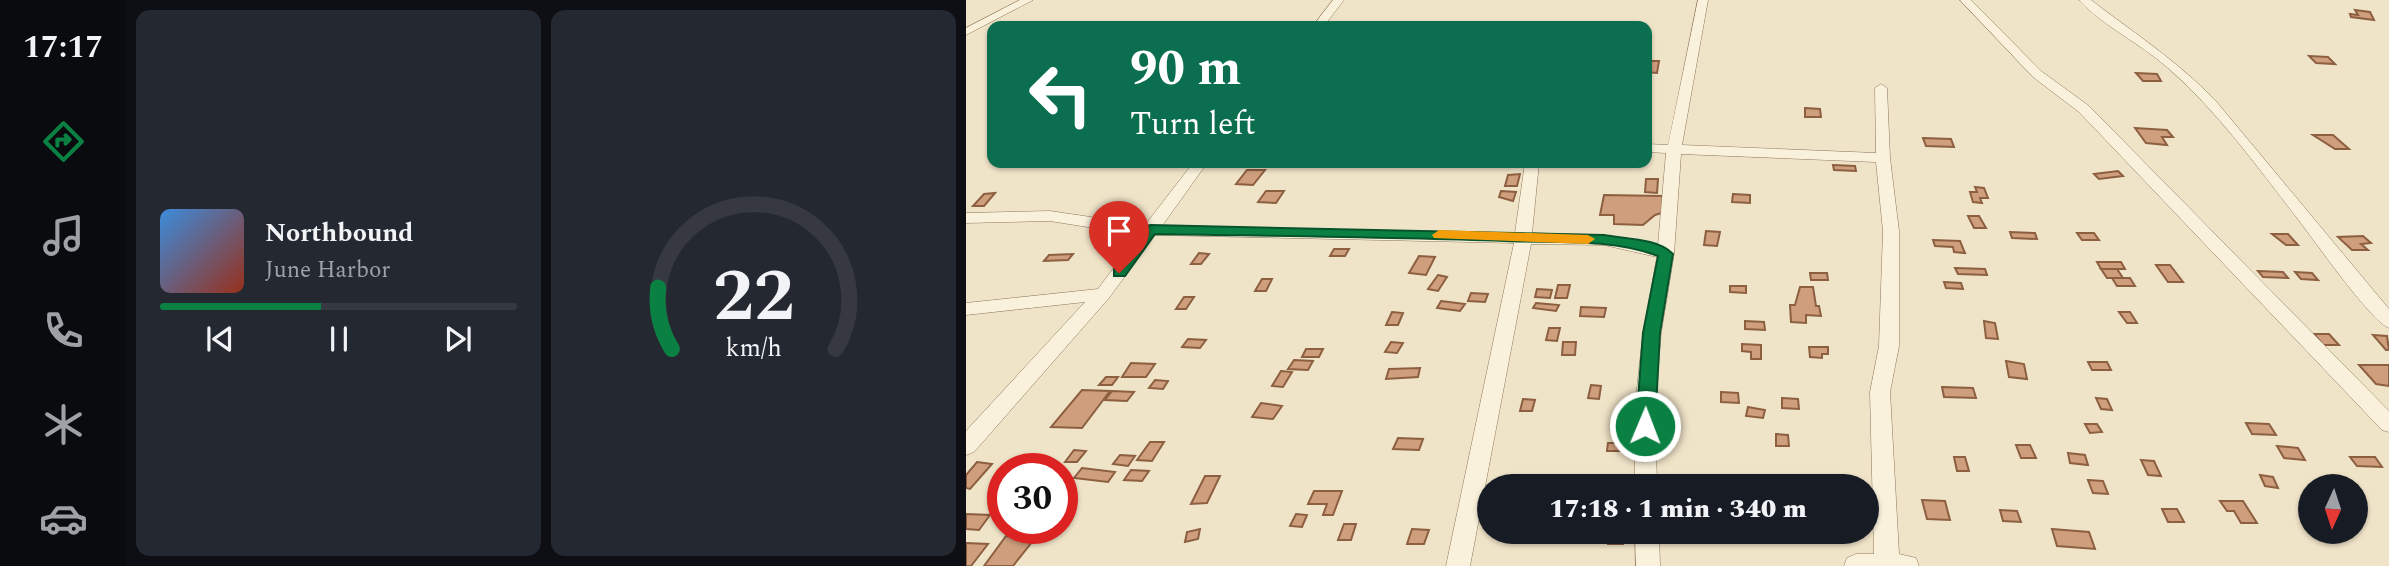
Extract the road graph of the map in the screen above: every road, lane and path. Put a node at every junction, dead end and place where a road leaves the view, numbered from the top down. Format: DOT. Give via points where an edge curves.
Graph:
graph roads {
  1 [pos="1028,0"];
  2 [pos="1339,0"];
  3 [pos="1703,0"];
  4 [pos="1965,0"];
  5 [pos="2084,0"];
  6 [pos="987,21"];
  7 [pos="987,21"];
  8 [pos="1322,21"];
  9 [pos="966,32"];
  10 [pos="1881,88"];
  11 [pos="1652,148"];
  12 [pos="1674,148"];
  13 [pos="1883,158"];
  14 [pos="1196,168"];
  15 [pos="1531,168"];
  16 [pos="966,218"];
  17 [pos="1151,229"];
  18 [pos="1524,238"];
  19 [pos="1666,254"];
  20 [pos="1103,294"];
  21 [pos="966,309"];
  22 [pos="2389,321"];
  23 [pos="2389,424"];
  24 [pos="966,446"];
  25 [pos="1646,474"];
  26 [pos="1647,544"];
  27 [pos="1893,565"];
  28 [pos="1458,566"];
  29 [pos="1648,566"];
  30 [pos="1856,566"];
  1 -- 7 [label="street"];
  2 -- 8 [label="street"];
  3 -- 12 [label="street"];
  4 -- 23 [label="street" via="2037,74 2084,109"];
  5 -- 22 [label="street" via="2183,75 2263,165"];
  6 -- 9 [label="street"];
  10 -- 13 [label="street"];
  11 -- 12 [label="street"];
  12 -- 13 [label="street"];
  12 -- 19 [label="street"];
  13 -- 27 [label="street" via="1891,231 1891,320 1880,392"];
  14 -- 17 [label="street"];
  15 -- 18 [label="street"];
  16 -- 17 [label="street" via="1050,215"];
  17 -- 18 [label="street"];
  17 -- 20 [label="street"];
  18 -- 19 [label="street" via="1627,242"];
  18 -- 28 [label="street"];
  19 -- 25 [label="street" via="1647,374"];
  20 -- 21 [label="street"];
  20 -- 24 [label="street"];
  26 -- 29 [label="street"];
  27 -- 30 [label="street"];
}
